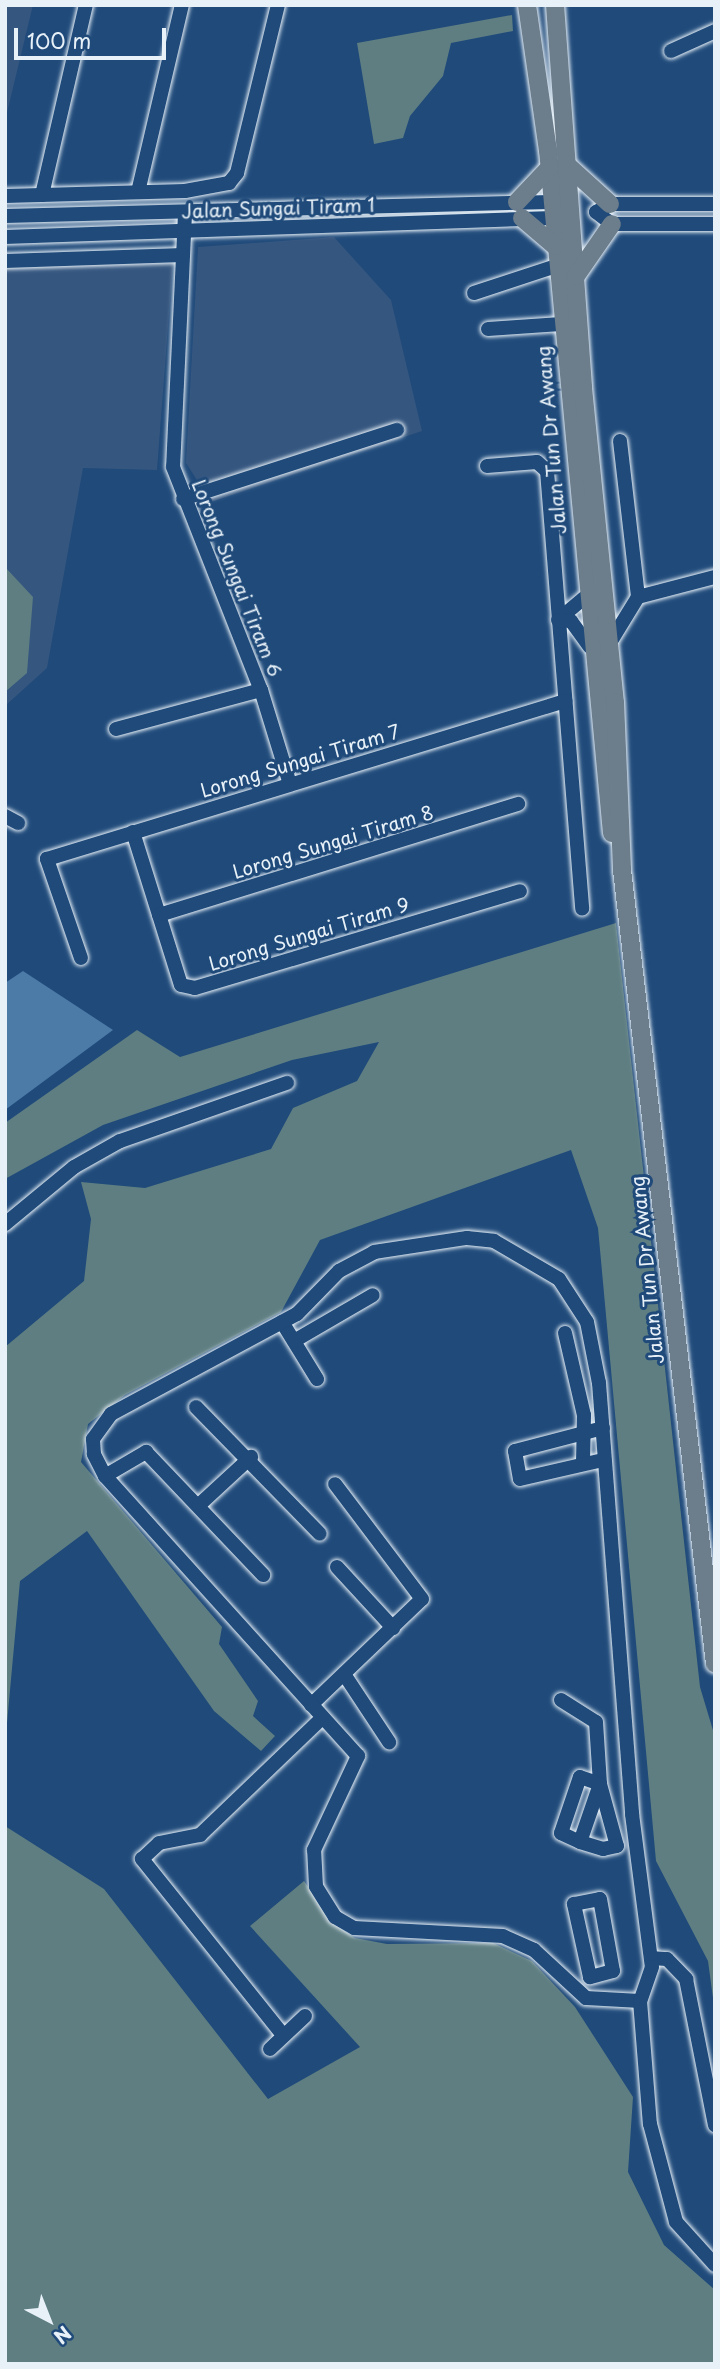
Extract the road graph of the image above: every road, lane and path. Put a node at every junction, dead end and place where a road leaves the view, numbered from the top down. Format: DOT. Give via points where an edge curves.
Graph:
graph roads {
  1 [pos="86,5"];
  2 [pos="182,5"];
  3 [pos="278,5"];
  4 [pos="527,5"];
  5 [pos="555,5"];
  6 [pos="715,31"];
  7 [pos="671,51"];
  8 [pos="558,166"];
  9 [pos="138,192"];
  10 [pos="42,195"];
  11 [pos="5,196"];
  12 [pos="610,204"];
  13 [pos="715,204"];
  14 [pos="519,210"];
  15 [pos="553,210"];
  16 [pos="185,214"];
  17 [pos="5,216"];
  18 [pos="612,224"];
  19 [pos="715,224"];
  20 [pos="186,230"];
  21 [pos="5,237"];
  22 [pos="555,246"];
  23 [pos="183,255"];
  24 [pos="5,261"];
  25 [pos="556,266"];
  26 [pos="576,276"];
  27 [pos="474,293"];
  28 [pos="561,324"];
  29 [pos="488,330"];
  30 [pos="397,430"];
  31 [pos="620,441"];
  32 [pos="488,466"];
  33 [pos="183,499"];
  34 [pos="715,577"];
  35 [pos="597,595"];
  36 [pos="635,601"];
  37 [pos="558,620"];
  38 [pos="611,642"];
  39 [pos="590,647"];
  40 [pos="261,690"];
  41 [pos="565,701"];
  42 [pos="116,729"];
  43 [pos="290,784"];
  44 [pos="518,804"];
  45 [pos="133,832"];
  46 [pos="622,870"];
  47 [pos="520,891"];
  48 [pos="582,909"];
  49 [pos="159,915"];
  50 [pos="80,958"];
  51 [pos="287,1083"];
  52 [pos="5,1224"];
  53 [pos="373,1295"];
  54 [pos="282,1322"];
  55 [pos="565,1333"];
  56 [pos="294,1341"];
  57 [pos="317,1379"];
  58 [pos="196,1407"];
  59 [pos="603,1428"];
  60 [pos="579,1437"];
  61 [pos="251,1457"];
  62 [pos="603,1461"];
  63 [pos="583,1463"];
  64 [pos="105,1476"];
  65 [pos="335,1485"];
  66 [pos="199,1505"];
  67 [pos="320,1534"];
  68 [pos="337,1567"];
  69 [pos="708,1568"];
  70 [pos="262,1575"];
  71 [pos="393,1628"];
  72 [pos="715,1664"];
  73 [pos="344,1674"];
  74 [pos="561,1700"];
  75 [pos="311,1705"];
  76 [pos="322,1718"];
  77 [pos="388,1742"];
  78 [pos="600,1784"];
  79 [pos="607,1814"];
  80 [pos="632,1814"];
  81 [pos="634,1832"];
  82 [pos="613,1834"];
  83 [pos="580,1842"];
  84 [pos="582,1958"];
  85 [pos="651,1958"];
  86 [pos="561,1977"];
  87 [pos="640,2000"];
  88 [pos="305,2016"];
  89 [pos="283,2035"];
  90 [pos="270,2049"];
  91 [pos="715,2125"];
  92 [pos="715,2265"];
  1 -- 10 [label="street"];
  2 -- 9 [label="street"];
  3 -- 9 [label="street" via="237,173 219,188"];
  4 -- 8 [label="main road, Jalan Tun Dr Awang"];
  5 -- 8 [label="main road, Jalan Tun Dr Awang"];
  6 -- 7 [label="street"];
  8 -- 12 [label="main road"];
  8 -- 14 [label="main road"];
  8 -- 15 [label="main road, Jalan Tun Dr Awang"];
  8 -- 26 [label="main road, Jalan Tun Dr Awang"];
  9 -- 10 [label="street"];
  10 -- 11 [label="street"];
  12 -- 13 [label="street"];
  12 -- 18 [label="street" via="596,217"];
  14 -- 15 [label="street, Jalan Sungai Tiram 1"];
  14 -- 16 [label="street, Jalan Sungai Tiram 1"];
  14 -- 20 [label="street, Jalan Sungai Tiram 1"];
  14 -- 22 [label="main road"];
  15 -- 22 [label="main road, Jalan Tun Dr Awang"];
  16 -- 17 [label="street, Jalan Sungai Tiram 1"];
  16 -- 20 [label="street, Lorong Sungai Tiram 6"];
  18 -- 19 [label="street"];
  18 -- 26 [label="main road"];
  20 -- 21 [label="street, Jalan Sungai Tiram 1"];
  20 -- 23 [label="street, Lorong Sungai Tiram 6"];
  22 -- 25 [label="main road, Jalan Tun Dr Awang"];
  23 -- 24 [label="street"];
  23 -- 33 [label="street, Lorong Sungai Tiram 6" via="173,467"];
  25 -- 27 [label="street"];
  25 -- 28 [label="main road, Jalan Tun Dr Awang"];
  26 -- 35 [label="main road, Jalan Tun Dr Awang"];
  28 -- 29 [label="street"];
  28 -- 35 [label="main road, Jalan Tun Dr Awang"];
  30 -- 33 [label="street"];
  31 -- 36 [label="street"];
  32 -- 37 [label="street" via="544,464"];
  33 -- 40 [label="street, Lorong Sungai Tiram 6"];
  34 -- 36 [label="street"];
  35 -- 36 [label="street" via="624,608"];
  35 -- 37 [label="street"];
  35 -- 38 [label="main road, Jalan Tun Dr Awang"];
  35 -- 39 [label="main road, Jalan Tun Dr Awang"];
  36 -- 38 [label="street"];
  37 -- 39 [label="street" via="571,621"];
  37 -- 41 [label="street"];
  38 -- 46 [label="main road, Jalan Tun Dr Awang"];
  39 -- 46 [label="main road, Jalan Tun Dr Awang" via="612,836"];
  40 -- 42 [label="street"];
  40 -- 43 [label="street, Lorong Sungai Tiram 6"];
  41 -- 43 [label="street, Lorong Sungai Tiram 7"];
  41 -- 48 [label="street"];
  43 -- 45 [label="street, Lorong Sungai Tiram 7"];
  44 -- 49 [label="street, Lorong Sungai Tiram 8"];
  45 -- 49 [label="street, Lorong Sungai Tiram 9"];
  45 -- 50 [label="street, Lorong Sungai Tiram 7" via="47,859"];
  46 -- 69 [label="main road, Jalan Tun Dr Awang"];
  47 -- 49 [label="street, Lorong Sungai Tiram 9" via="195,988 181,985"];
  51 -- 52 [label="street" via="120,1141 74,1167"];
  53 -- 56 [label="street"];
  54 -- 56 [label="street"];
  54 -- 59 [label="street" via="339,1271 374,1252 467,1238 494,1241 541,1265 576,1299 593,1342"];
  54 -- 64 [label="street" via="111,1414 93,1439"];
  55 -- 60 [label="street" via="584,1415"];
  56 -- 57 [label="street"];
  58 -- 61 [label="street"];
  59 -- 60 [label="street"];
  59 -- 62 [label="street"];
  60 -- 63 [label="street"];
  60 -- 63 [label="street" via="515,1451 520,1479"];
  61 -- 66 [label="street"];
  61 -- 67 [label="street"];
  62 -- 63 [label="street"];
  62 -- 80 [label="street"];
  64 -- 66 [label="street" via="143,1451"];
  64 -- 75 [label="street"];
  65 -- 71 [label="street" via="421,1594"];
  66 -- 70 [label="street"];
  68 -- 71 [label="street"];
  69 -- 72 [label="main road, Jalan Tun Dr Awang"];
  71 -- 73 [label="street"];
  73 -- 75 [label="street"];
  73 -- 77 [label="street"];
  74 -- 78 [label="street" via="596,1722"];
  75 -- 76 [label="street"];
  76 -- 86 [label="street" via="359,1763 314,1850 316,1886 335,1917 354,1928 503,1936 534,1950"];
  76 -- 89 [label="street" via="200,1835 159,1843 142,1859"];
  78 -- 79 [label="street"];
  78 -- 83 [label="street"];
  78 -- 83 [label="street" via="580,1777 576,1788 561,1833"];
  79 -- 80 [label="street"];
  79 -- 82 [label="street"];
  80 -- 81 [label="street"];
  81 -- 82 [label="street"];
  81 -- 85 [label="street"];
  82 -- 83 [label="street" via="617,1846 610,1850"];
  84 -- 84 [label="street" via="590,1977 612,1971 600,1899 574,1904"];
  84 -- 86 [label="street"];
  85 -- 87 [label="street"];
  85 -- 91 [label="street" via="667,1959 686,1979"];
  86 -- 87 [label="street" via="586,1998"];
  87 -- 92 [label="street" via="650,2124 665,2194 687,2240"];
  88 -- 89 [label="street"];
  89 -- 90 [label="street"];
}
